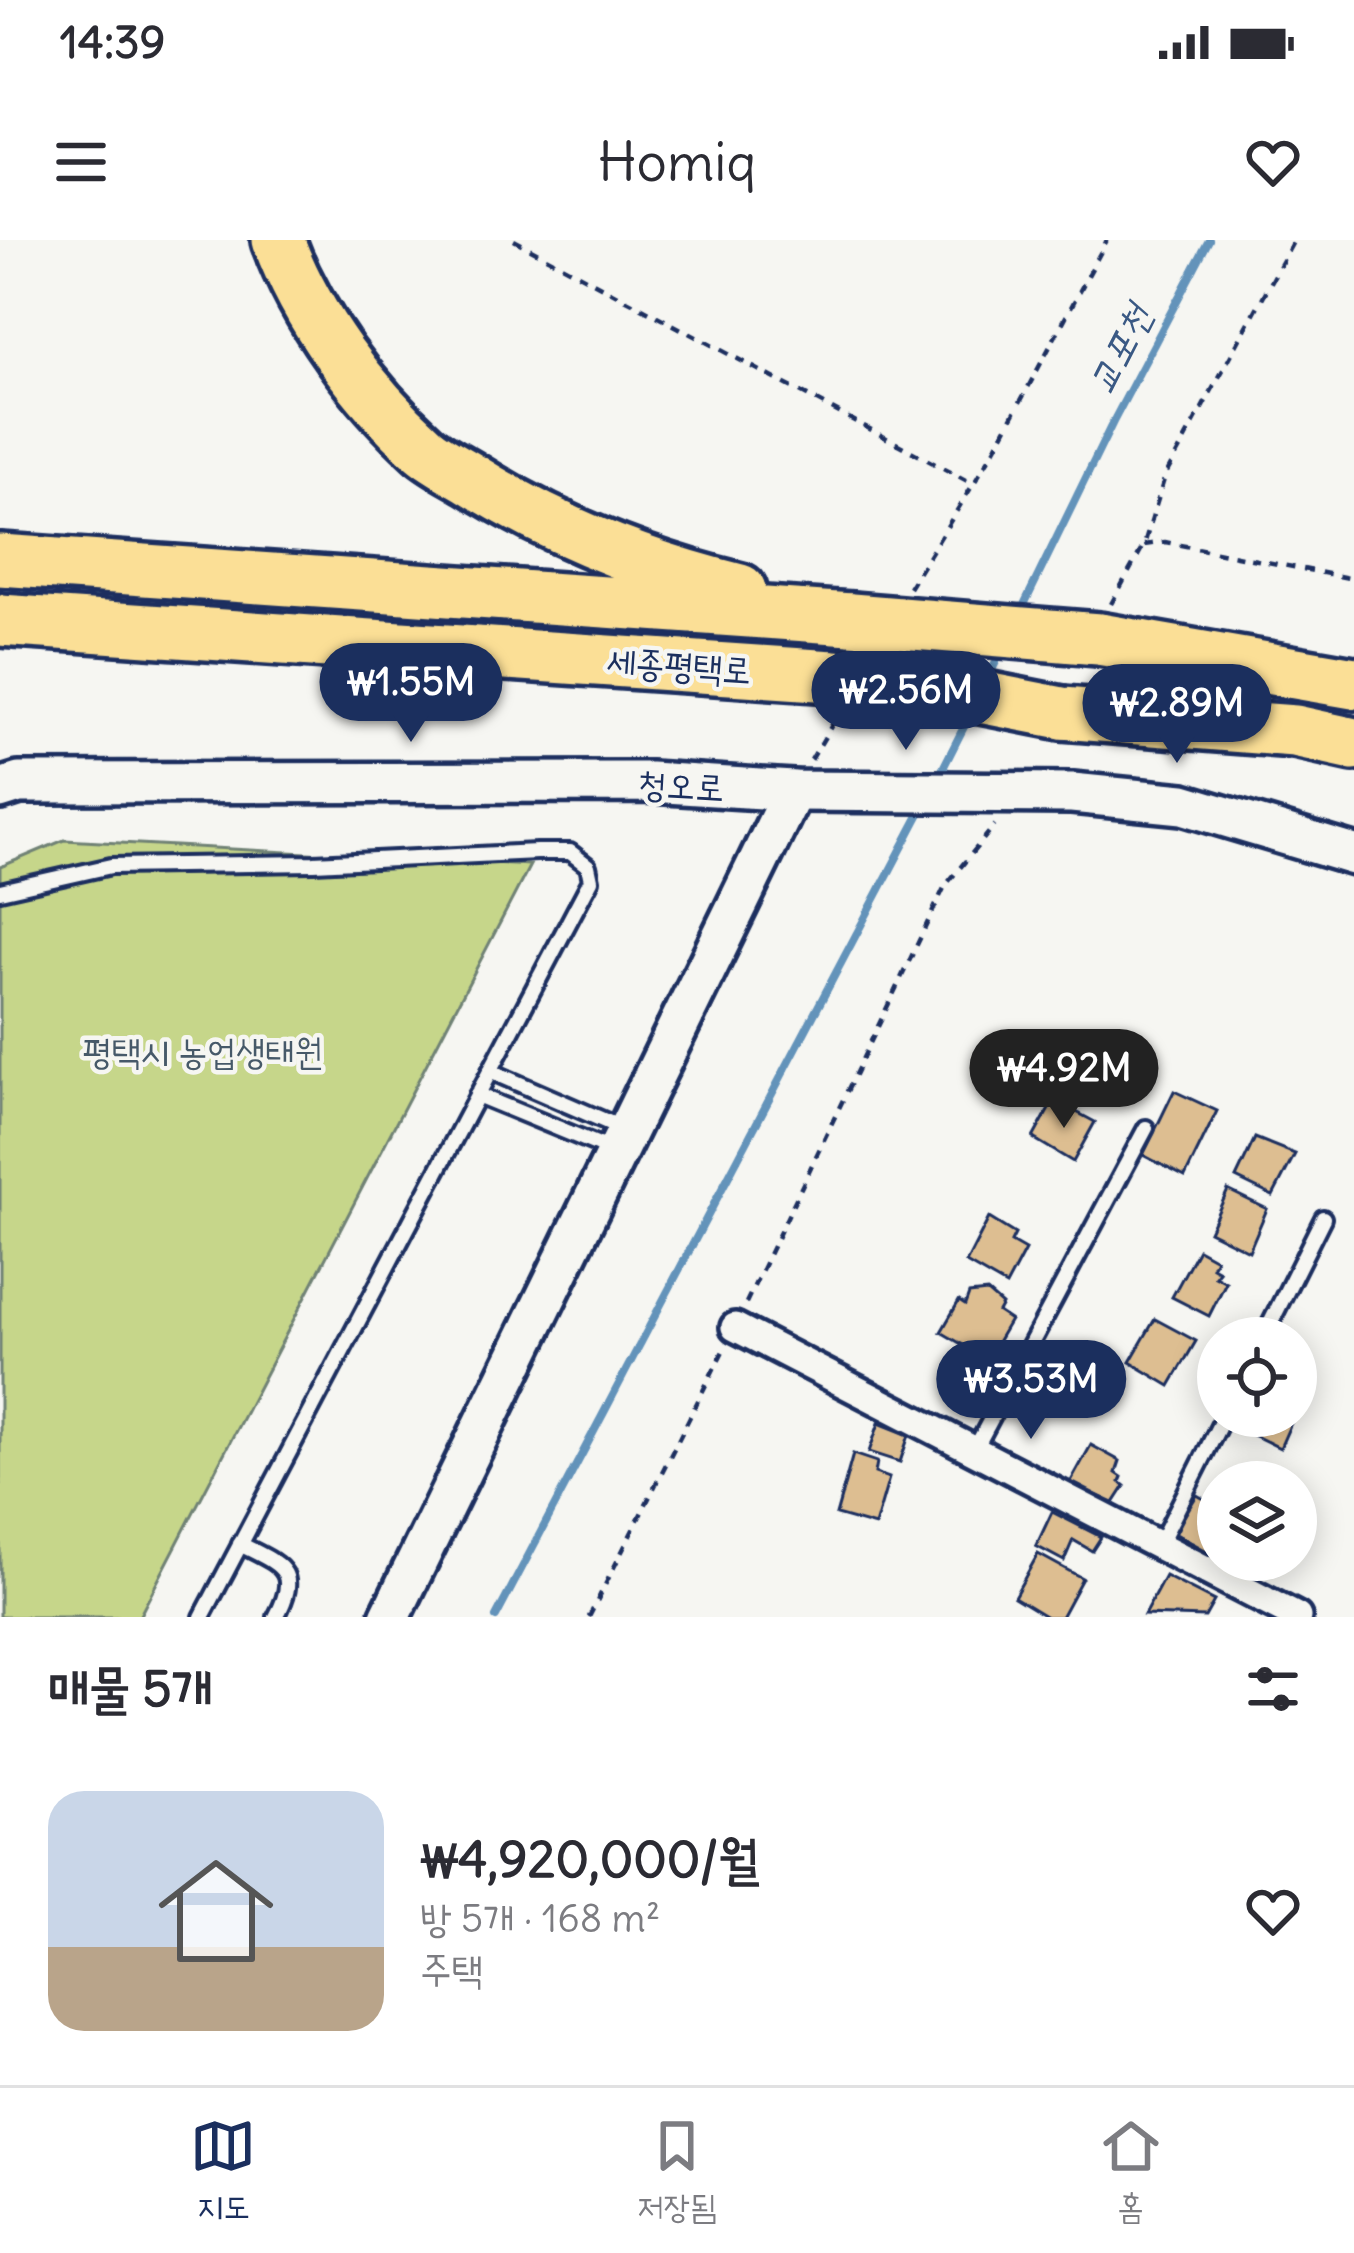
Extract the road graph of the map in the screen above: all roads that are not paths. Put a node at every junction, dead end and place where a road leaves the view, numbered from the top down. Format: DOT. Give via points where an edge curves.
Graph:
graph roads {
  1 [pos="278,240"];
  2 [pos="0,560"];
  3 [pos="851,619"];
  4 [pos="0,620"];
  5 [pos="1354,683"];
  6 [pos="1354,744"];
  7 [pos="0,789"];
  8 [pos="794,791"];
  9 [pos="1354,856"];
  10 [pos="0,891"];
  11 [pos="490,1071"];
  12 [pos="477,1095"];
  13 [pos="1146,1128"];
  14 [pos="621,1141"];
  15 [pos="1323,1218"];
  16 [pos="1274,1317"];
  17 [pos="735,1327"];
  18 [pos="1213,1437"];
  19 [pos="975,1448"];
  20 [pos="240,1544"];
  21 [pos="1159,1545"];
  22 [pos="202,1617"];
  23 [pos="277,1617"];
  24 [pos="390,1617"];
  25 [pos="1298,1617"];
  1 -- 3 [label="highway" via="314,314 426,451 557,527 700,580"];
  2 -- 3 [label="highway, 세종평택로"];
  3 -- 5 [label="highway, 세종평택로, bridge" via="1101,630"];
  4 -- 6 [label="highway, 세종평택로, bridge" via="837,692 890,679 1062,713 1295,731"];
  7 -- 8 [label="street, 청오로" via="650,782"];
  8 -- 9 [label="street, 청오로" via="1072,793 1183,804"];
  8 -- 14 [label="street"];
  10 -- 11 [label="lane" via="111,866 571,852 591,880"];
  11 -- 12 [label="lane"];
  11 -- 14 [label="lane"];
  12 -- 14 [label="lane"];
  12 -- 20 [label="lane"];
  13 -- 19 [label="lane"];
  14 -- 24 [label="street"];
  15 -- 16 [label="lane"];
  17 -- 19 [label="street"];
  18 -- 21 [label="lane"];
  19 -- 21 [label="street"];
  20 -- 22 [label="lane"];
  20 -- 23 [label="lane" via="282,1566 289,1580"];
  21 -- 25 [label="street"];
}
